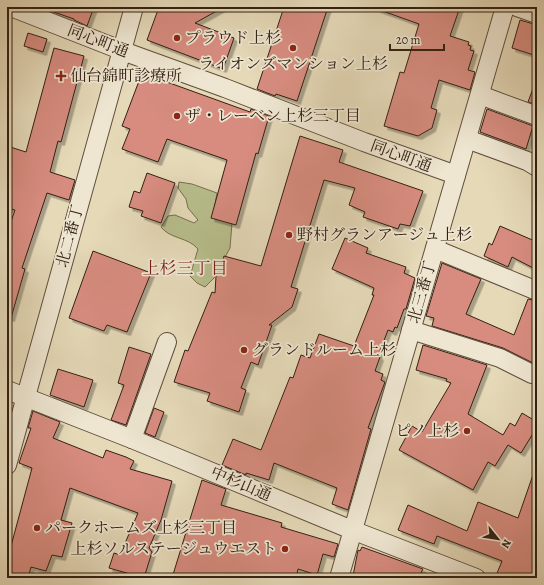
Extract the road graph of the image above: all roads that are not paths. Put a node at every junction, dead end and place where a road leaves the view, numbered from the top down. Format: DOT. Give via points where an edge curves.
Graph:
graph roads {
  1 [pos="11,7"];
  2 [pos="134,7"];
  3 [pos="505,7"];
  4 [pos="517,7"];
  5 [pos="537,14"];
  6 [pos="121,51"];
  7 [pos="480,95"];
  8 [pos="537,116"];
  9 [pos="467,139"];
  10 [pos="537,167"];
  11 [pos="456,175"];
  12 [pos="435,249"];
  13 [pos="537,291"];
  14 [pos="411,330"];
  15 [pos="167,342"];
  16 [pos="532,374"];
  17 [pos="7,390"];
  18 [pos="26,397"];
  19 [pos="132,439"];
  20 [pos="7,466"];
  21 [pos="352,530"];
  22 [pos="339,578"];
  23 [pos="476,578"];
  1 -- 6 [label="street, 同心町通"];
  2 -- 6 [label="street, 北二番丁"];
  3 -- 7 [label="street, 北三番丁"];
  4 -- 5 [label="street"];
  6 -- 11 [label="street, 同心町通"];
  6 -- 18 [label="street, 北二番丁"];
  7 -- 8 [label="street"];
  7 -- 9 [label="street, 北三番丁"];
  9 -- 10 [label="street"];
  9 -- 11 [label="street, 北三番丁"];
  11 -- 12 [label="street, 北三番丁"];
  12 -- 13 [label="street"];
  12 -- 14 [label="street, 北三番丁"];
  14 -- 16 [label="street" via="500,358"];
  14 -- 21 [label="street, 北三番丁"];
  15 -- 19 [label="street"];
  17 -- 18 [label="street, 中杉山通"];
  18 -- 19 [label="street, 中杉山通"];
  18 -- 20 [label="street, 北二番丁"];
  19 -- 21 [label="street, 中杉山通"];
  21 -- 22 [label="street, 北三番丁"];
  21 -- 23 [label="street, 中杉山通"];
}
